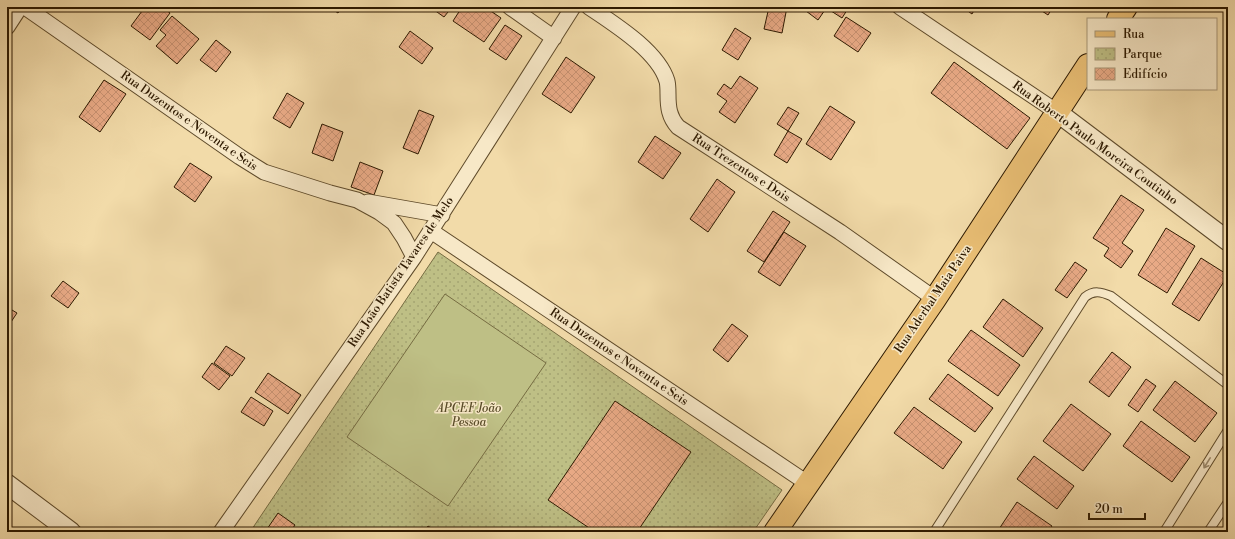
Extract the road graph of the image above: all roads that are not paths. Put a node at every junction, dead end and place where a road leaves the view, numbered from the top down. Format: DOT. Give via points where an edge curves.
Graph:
graph roads {
  1 [pos="20,7"];
  2 [pos="25,7"];
  3 [pos="510,7"];
  4 [pos="573,7"];
  5 [pos="588,7"];
  6 [pos="900,7"];
  7 [pos="1126,7"];
  8 [pos="1119,18"];
  9 [pos="7,27"];
  10 [pos="554,38"];
  11 [pos="1087,67"];
  12 [pos="1057,112"];
  13 [pos="357,200"];
  14 [pos="442,215"];
  15 [pos="432,231"];
  16 [pos="1228,241"];
  17 [pos="414,257"];
  18 [pos="935,299"];
  19 [pos="1228,385"];
  20 [pos="1228,430"];
  21 [pos="808,483"];
  22 [pos="7,484"];
  23 [pos="1228,502"];
  24 [pos="71,532"];
  25 [pos="220,532"];
  26 [pos="775,532"];
  27 [pos="934,532"];
  28 [pos="1164,532"];
  29 [pos="1208,532"];
  1 -- 9 [label="street"];
  2 -- 13 [label="street, Rua Duzentos e Noventa e Seis" via="264,172"];
  3 -- 10 [label="street"];
  4 -- 10 [label="street, Rua João Batista Tavares de Melo"];
  5 -- 18 [label="street, Rua Trezentos e Dois" via="654,57 668,82 669,113 678,127 840,232"];
  6 -- 12 [label="street, Rua Roberto Paulo Moreira Coutinho"];
  7 -- 8 [label="main road"];
  10 -- 14 [label="street, Rua João Batista Tavares de Melo"];
  11 -- 12 [label="main road, Rua Aderbal Maia Paiva"];
  12 -- 16 [label="street, Rua Roberto Paulo Moreira Coutinho"];
  12 -- 18 [label="main road, Rua Aderbal Maia Paiva"];
  13 -- 14 [label="street"];
  13 -- 17 [label="street, Rua Duzentos e Noventa e Seis" via="394,223"];
  14 -- 15 [label="street, Rua João Batista Tavares de Melo"];
  15 -- 17 [label="street, Rua João Batista Tavares de Melo"];
  15 -- 21 [label="street, Rua Duzentos e Noventa e Seis"];
  17 -- 25 [label="street, Rua João Batista Tavares de Melo"];
  18 -- 21 [label="main road, Rua Aderbal Maia Paiva"];
  19 -- 27 [label="lane" via="1111,296 1098,292 1090,293 1080,304"];
  20 -- 28 [label="lane, one-way"];
  21 -- 26 [label="main road, Rua Aderbal Maia Paiva"];
  22 -- 24 [label="street"];
  23 -- 29 [label="lane"];
}
